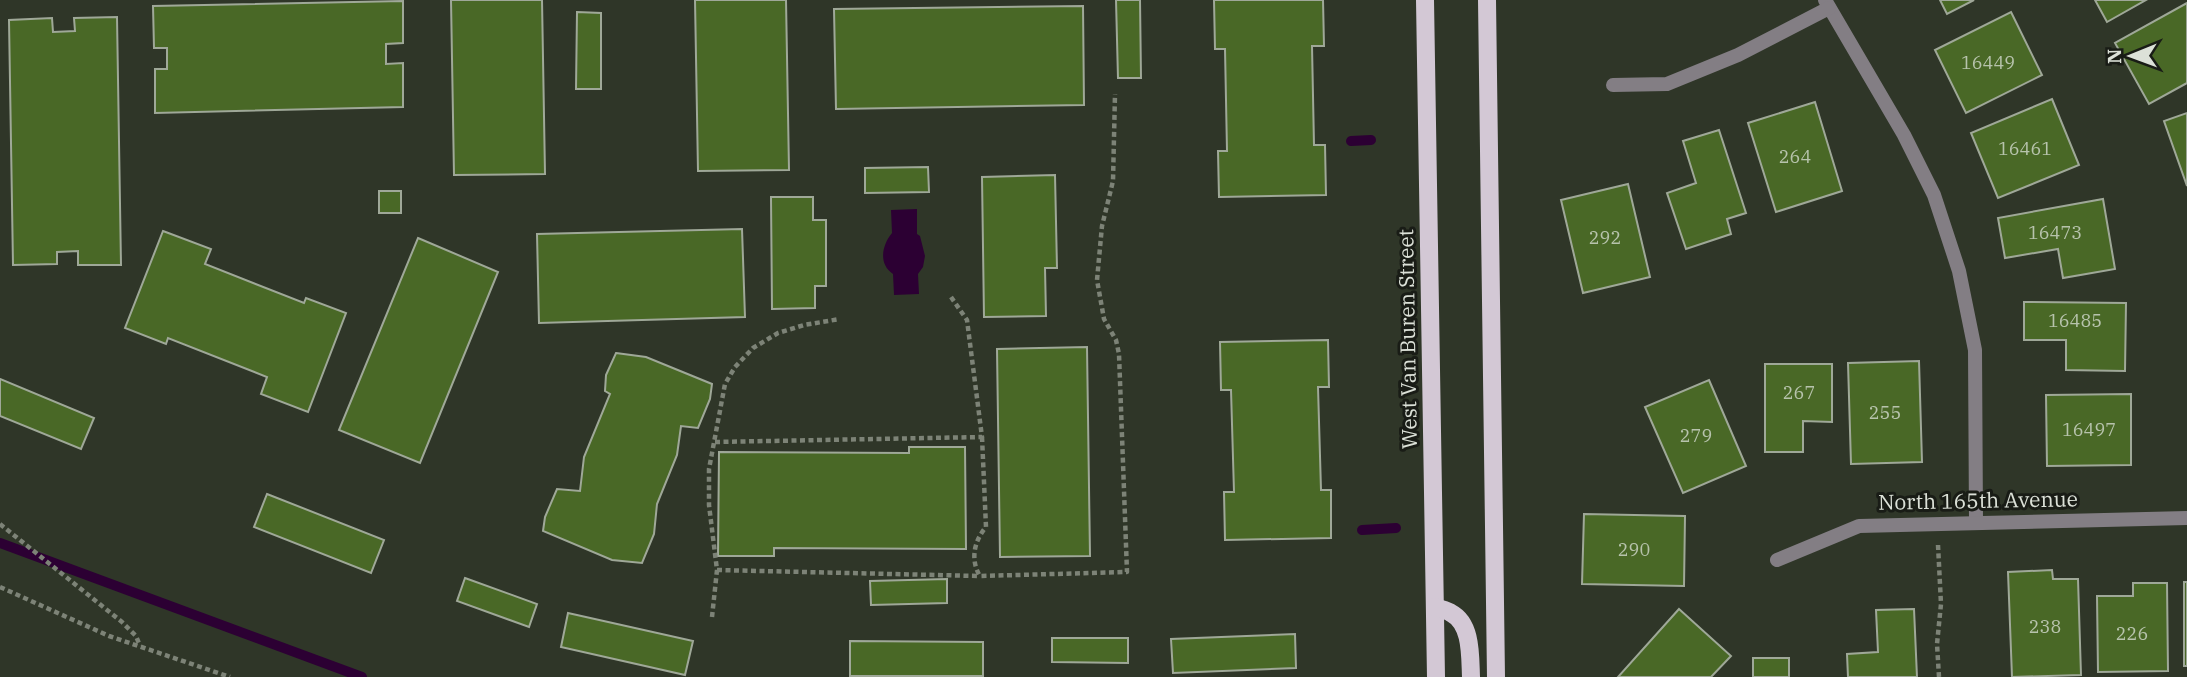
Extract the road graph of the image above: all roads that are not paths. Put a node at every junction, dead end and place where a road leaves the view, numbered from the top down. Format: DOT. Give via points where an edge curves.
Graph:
graph roads {
  1 [pos="1425,0"];
  2 [pos="1487,0"];
  3 [pos="1827,4"];
  4 [pos="1613,85"];
  5 [pos="2187,518"];
  6 [pos="1976,521"];
  7 [pos="1777,560"];
  8 [pos="1435,607"];
  9 [pos="1436,677"];
  10 [pos="1471,677"];
  11 [pos="1496,677"];
  1 -- 8 [label="main road, West Van Buren Street"];
  2 -- 11 [label="main road"];
  3 -- 4 [label="street" via="1738,55 1667,83"];
  3 -- 6 [label="street" via="1934,195 1959,271 1975,350"];
  5 -- 6 [label="street, North 165th Avenue"];
  6 -- 7 [label="street, North 165th Avenue" via="1859,526"];
  8 -- 9 [label="main road, West Van Buren Street"];
  8 -- 10 [label="main road" via="1454,613 1466,630"];
}
